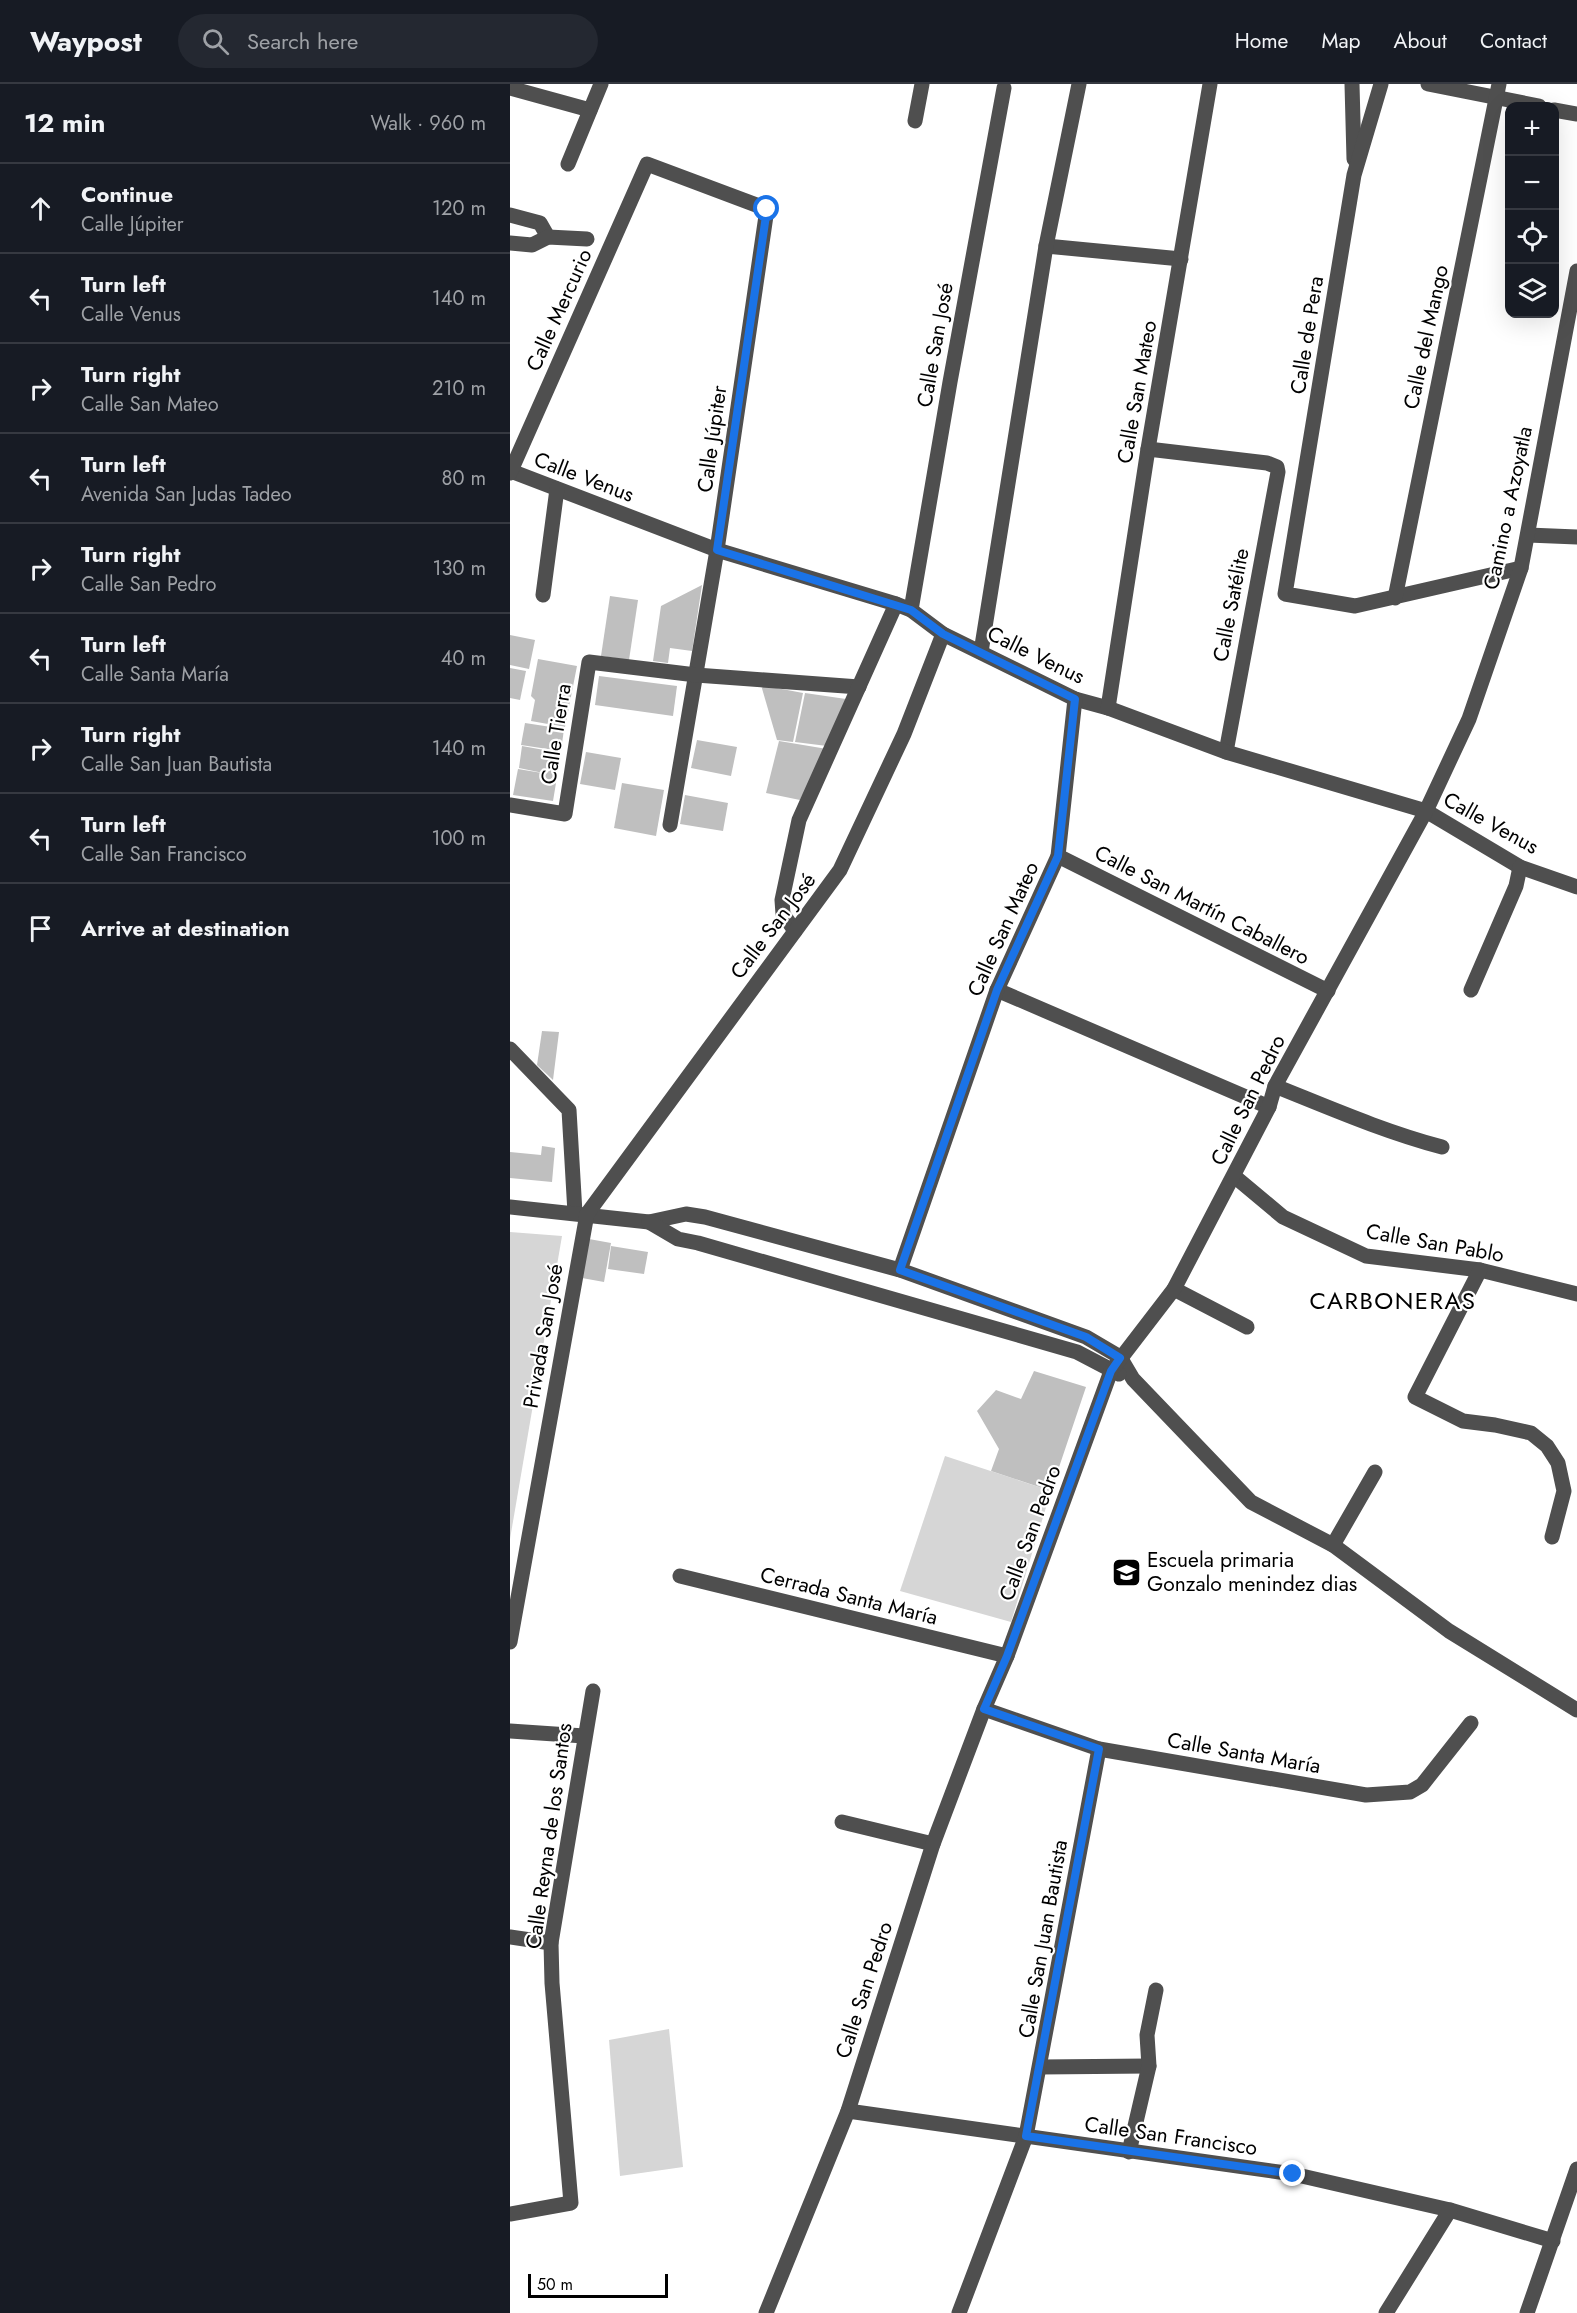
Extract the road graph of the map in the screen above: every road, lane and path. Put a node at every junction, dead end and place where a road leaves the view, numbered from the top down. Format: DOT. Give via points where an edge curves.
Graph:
graph roads {
  1 [pos="601,84"];
  2 [pos="922,84"];
  3 [pos="1079,84"];
  4 [pos="1210,84"];
  5 [pos="1352,84"];
  6 [pos="1381,84"];
  7 [pos="1428,84"];
  8 [pos="510,88"];
  9 [pos="1004,88"];
  10 [pos="1498,91"];
  11 [pos="1528,102"];
  12 [pos="590,110"];
  13 [pos="1559,111"];
  14 [pos="1577,114"];
  15 [pos="915,121"];
  16 [pos="568,164"];
  17 [pos="647,164"];
  18 [pos="1354,175"];
  19 [pos="510,215"];
  20 [pos="548,237"];
  21 [pos="587,239"];
  22 [pos="510,243"];
  23 [pos="1046,246"];
  24 [pos="1180,259"];
  25 [pos="1577,271"];
  26 [pos="1148,449"];
  27 [pos="510,472"];
  28 [pos="557,489"];
  29 [pos="1528,535"];
  30 [pos="1577,537"];
  31 [pos="717,550"];
  32 [pos="1521,568"];
  33 [pos="543,595"];
  34 [pos="1395,598"];
  35 [pos="896,604"];
  36 [pos="911,610"];
  37 [pos="943,634"];
  38 [pos="981,652"];
  39 [pos="696,675"];
  40 [pos="859,687"];
  41 [pos="1075,699"];
  42 [pos="1108,708"];
  43 [pos="1226,752"];
  44 [pos="510,805"];
  45 [pos="1426,812"];
  46 [pos="670,825"];
  47 [pos="1058,856"];
  48 [pos="1520,867"];
  49 [pos="1577,887"];
  50 [pos="795,931"];
  51 [pos="997,990"];
  52 [pos="1471,990"];
  53 [pos="1328,991"];
  54 [pos="510,1049"];
  55 [pos="1275,1086"];
  56 [pos="1269,1107"];
  57 [pos="1442,1147"];
  58 [pos="1234,1176"];
  59 [pos="510,1207"];
  60 [pos="581,1214"];
  61 [pos="649,1222"];
  62 [pos="900,1270"];
  63 [pos="1480,1270"];
  64 [pos="1174,1289"];
  65 [pos="1577,1294"];
  66 [pos="1247,1327"];
  67 [pos="1120,1358"];
  68 [pos="1111,1371"];
  69 [pos="1133,1379"];
  70 [pos="1375,1472"];
  71 [pos="1551,1537"];
  72 [pos="1333,1545"];
  73 [pos="680,1576"];
  74 [pos="510,1642"];
  75 [pos="1007,1656"];
  76 [pos="592,1691"];
  77 [pos="984,1709"];
  78 [pos="1577,1710"];
  79 [pos="1471,1723"];
  80 [pos="510,1731"];
  81 [pos="584,1736"];
  82 [pos="1099,1749"];
  83 [pos="842,1822"];
  84 [pos="933,1845"];
  85 [pos="510,1937"];
  86 [pos="551,1943"];
  87 [pos="1156,1990"];
  88 [pos="1149,2066"];
  89 [pos="1040,2067"];
  90 [pos="848,2111"];
  91 [pos="1026,2136"];
  92 [pos="1129,2152"];
  93 [pos="1577,2169"];
  94 [pos="1450,2210"];
  95 [pos="510,2214"];
  96 [pos="1553,2241"];
  97 [pos="766,2313"];
  98 [pos="959,2313"];
  99 [pos="1386,2313"];
  100 [pos="1527,2313"];
  1 -- 12 [label="street"];
  2 -- 15 [label="street"];
  3 -- 23 [label="street"];
  4 -- 24 [label="street, Calle San Mateo"];
  5 -- 18 [label="street"];
  6 -- 18 [label="street, Calle de Pera"];
  7 -- 10 [label="street"];
  8 -- 12 [label="street"];
  9 -- 36 [label="street, Calle San José"];
  10 -- 11 [label="street"];
  10 -- 34 [label="street, Calle del Mango"];
  12 -- 16 [label="street"];
  13 -- 14 [label="street"];
  17 -- 27 [label="street, Calle Mercurio"];
  17 -- 31 [label="street, Calle Júpiter" via="767,209"];
  18 -- 34 [label="street, Calle de Pera" via="1285,594 1355,606"];
  19 -- 20 [label="street" via="540,223"];
  20 -- 21 [label="street"];
  20 -- 22 [label="street" via="532,245"];
  23 -- 24 [label="street"];
  23 -- 38 [label="street"];
  24 -- 26 [label="street, Calle San Mateo"];
  25 -- 29 [label="street, Camino a Azoyatla"];
  26 -- 42 [label="street, Calle San Mateo"];
  26 -- 43 [label="street, Calle Satélite" via="1277,467"];
  27 -- 28 [label="street, Calle Venus"];
  28 -- 31 [label="street, Calle Venus"];
  28 -- 33 [label="street"];
  29 -- 30 [label="street"];
  29 -- 32 [label="street, Camino a Azoyatla"];
  31 -- 35 [label="street, Calle Venus"];
  31 -- 39 [label="street, Calle Júpiter"];
  32 -- 34 [label="street"];
  32 -- 45 [label="street, Camino a Azoyatla" via="1469,719"];
  35 -- 36 [label="street, Calle Venus"];
  35 -- 40 [label="street"];
  36 -- 37 [label="street, Calle Venus"];
  37 -- 38 [label="street, Calle Venus"];
  37 -- 50 [label="street, Calle San José" via="904,734 840,870"];
  38 -- 41 [label="street, Calle Venus"];
  39 -- 40 [label="street"];
  39 -- 44 [label="street, Calle Tierra" via="589,662 565,814"];
  39 -- 46 [label="street, Calle Júpiter"];
  40 -- 50 [label="street" via="799,820 782,900 783,914"];
  41 -- 42 [label="street, Calle Venus"];
  41 -- 47 [label="street, Calle San Mateo"];
  42 -- 43 [label="street, Calle Venus"];
  43 -- 45 [label="street, Calle Venus"];
  45 -- 48 [label="street, Calle Venus"];
  45 -- 53 [label="street, Calle San Pedro"];
  47 -- 51 [label="street, Calle San Mateo"];
  47 -- 53 [label="street, Calle San Martín Caballero"];
  48 -- 49 [label="street, Calle Venus"];
  48 -- 52 [label="street" via="1516,886"];
  50 -- 60 [label="street, Calle San José"];
  51 -- 56 [label="street"];
  51 -- 62 [label="street, Calle San Mateo"];
  53 -- 55 [label="street, Calle San Pedro"];
  54 -- 60 [label="street" via="569,1110"];
  55 -- 56 [label="street, Calle San Pedro"];
  55 -- 57 [label="street"];
  56 -- 58 [label="street, Calle San Pedro"];
  58 -- 63 [label="street, Calle San Pablo" via="1283,1217 1366,1256"];
  58 -- 64 [label="street, Calle San Pedro"];
  59 -- 60 [label="street"];
  60 -- 61 [label="street"];
  60 -- 74 [label="street, Privada San José"];
  61 -- 62 [label="street" via="686,1214 705,1217"];
  61 -- 68 [label="street" via="678,1239 1077,1352"];
  62 -- 67 [label="street" via="1086,1337"];
  63 -- 65 [label="street, Calle San Pablo"];
  63 -- 71 [label="street" via="1414,1397 1462,1421 1531,1433 1546,1446 1558,1463 1564,1491"];
  64 -- 66 [label="street"];
  64 -- 67 [label="street, Calle San Pedro"];
  67 -- 68 [label="street, Calle San Pedro"];
  67 -- 69 [label="street"];
  68 -- 69 [label="street"];
  68 -- 75 [label="street, Calle San Pedro"];
  69 -- 72 [label="street" via="1251,1502"];
  70 -- 72 [label="street"];
  72 -- 78 [label="street" via="1449,1631"];
  73 -- 75 [label="street, Cerrada Santa María"];
  75 -- 77 [label="street, Calle San Pedro"];
  76 -- 81 [label="street, Calle Reyna de los Santos"];
  77 -- 82 [label="street, Calle Santa María"];
  77 -- 84 [label="street, Calle San Pedro"];
  79 -- 82 [label="street, Calle Santa María" via="1422,1785 1410,1792 1366,1795"];
  80 -- 81 [label="street"];
  81 -- 86 [label="street, Calle Reyna de los Santos"];
  82 -- 89 [label="street, Calle San Juan Bautista"];
  83 -- 84 [label="street"];
  84 -- 90 [label="street, Calle San Pedro"];
  85 -- 86 [label="street"];
  86 -- 95 [label="street, Calle Reyna de los Santos" via="571,2203"];
  87 -- 88 [label="street" via="1147,2035"];
  88 -- 89 [label="street"];
  88 -- 92 [label="street"];
  89 -- 91 [label="street, Calle San Juan Bautista"];
  90 -- 91 [label="street, Calle San Francisco"];
  90 -- 97 [label="street, Calle San Pedro"];
  91 -- 92 [label="street, Calle San Francisco"];
  91 -- 98 [label="street, Calle San Juan Bautista"];
  92 -- 94 [label="street, Calle San Francisco" via="1293,2174"];
  93 -- 96 [label="street"];
  94 -- 96 [label="street, Calle San Francisco"];
  94 -- 99 [label="street"];
  96 -- 100 [label="street"];
}
